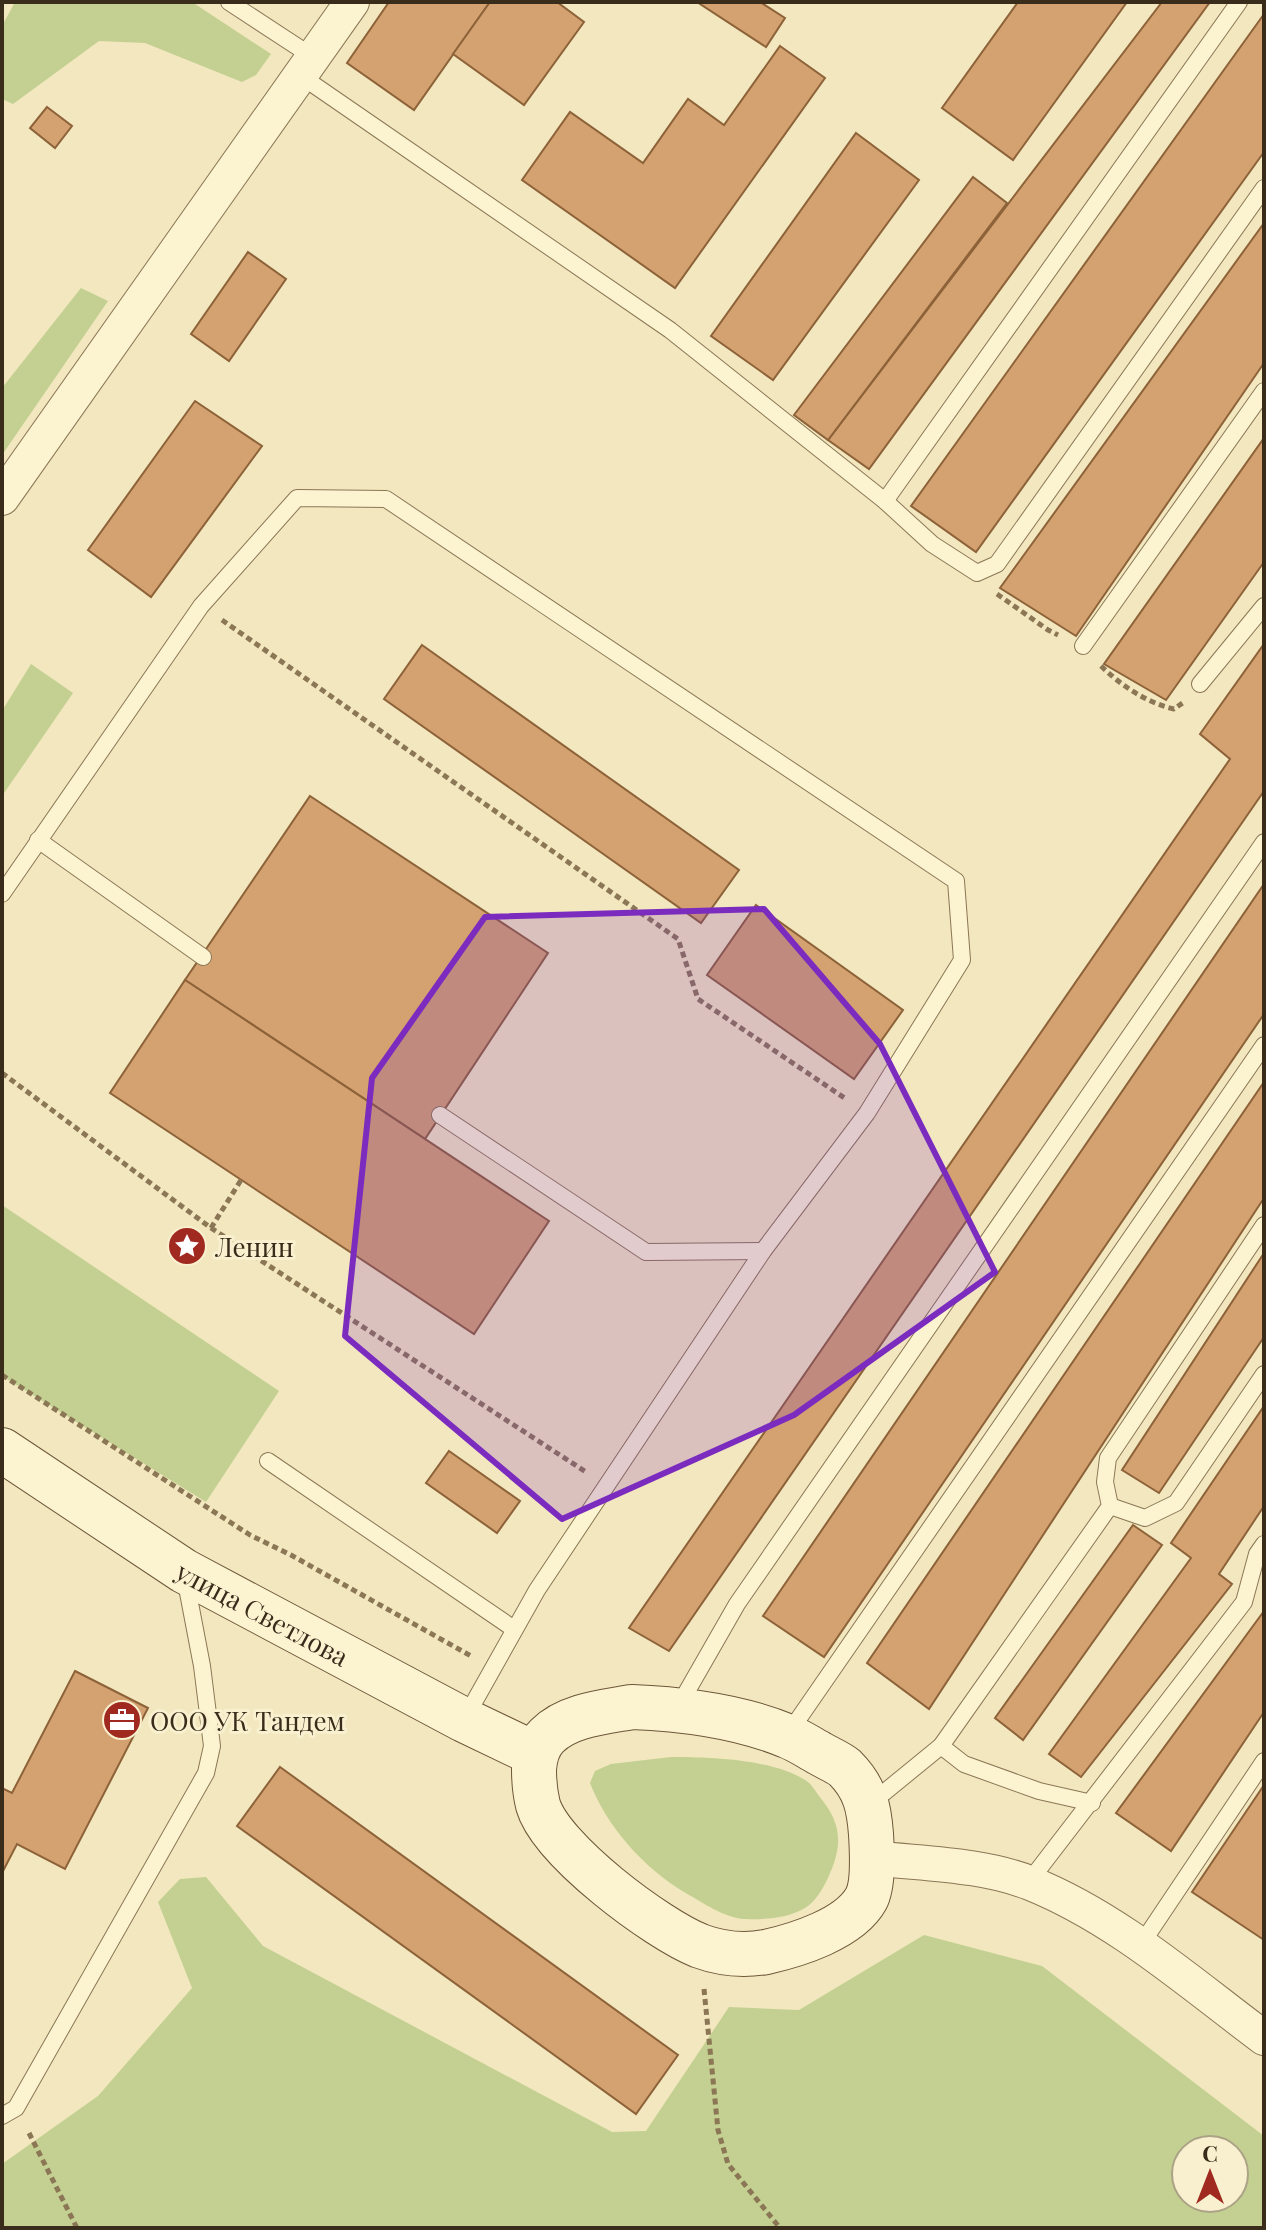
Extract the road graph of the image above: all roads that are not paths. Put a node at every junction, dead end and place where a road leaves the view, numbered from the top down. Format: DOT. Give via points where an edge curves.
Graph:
graph roads {
  1 [pos="229,2"];
  2 [pos="352,2"];
  3 [pos="1239,2"];
  4 [pos="307,66"];
  5 [pos="1264,188"];
  6 [pos="1264,391"];
  7 [pos="2,498"];
  8 [pos="885,501"];
  9 [pos="1264,607"];
  10 [pos="1083,646"];
  11 [pos="1200,684"];
  12 [pos="38,840"];
  13 [pos="1264,842"];
  14 [pos="2,894"];
  15 [pos="203,957"];
  16 [pos="1264,1045"];
  17 [pos="440,1115"];
  18 [pos="1264,1225"];
  19 [pos="763,1251"];
  20 [pos="1264,1374"];
  21 [pos="2,1450"];
  22 [pos="268,1461"];
  23 [pos="1110,1506"];
  24 [pos="1264,1544"];
  25 [pos="184,1571"];
  26 [pos="514,1629"];
  27 [pos="677,1709"];
  28 [pos="464,1720"];
  29 [pos="787,1736"];
  30 [pos="941,1746"];
  31 [pos="535,1754"];
  32 [pos="1264,1761"];
  33 [pos="1092,1803"];
  34 [pos="869,1805"];
  35 [pos="873,1858"];
  36 [pos="1028,1883"];
  37 [pos="1140,1946"];
  38 [pos="1264,2038"];
  39 [pos="9,2112"];
  1 -- 4 [label="lane"];
  2 -- 4 [label="street"];
  3 -- 8 [label="lane"];
  4 -- 7 [label="street"];
  4 -- 8 [label="lane" via="670,330"];
  5 -- 8 [label="lane" via="997,564 977,573 932,544"];
  6 -- 10 [label="lane"];
  9 -- 11 [label="lane"];
  12 -- 14 [label="lane"];
  12 -- 15 [label="lane"];
  12 -- 19 [label="lane" via="201,606 297,498 386,499 956,881 962,960 867,1113"];
  13 -- 27 [label="lane" via="737,1604"];
  16 -- 29 [label="lane"];
  17 -- 19 [label="lane" via="646,1252"];
  18 -- 23 [label="lane" via="1108,1458"];
  19 -- 26 [label="lane"];
  20 -- 23 [label="lane" via="1176,1503 1145,1518"];
  21 -- 25 [label="street, улица Светлова"];
  22 -- 26 [label="lane"];
  23 -- 30 [label="lane"];
  24 -- 33 [label="lane" via="1244,1602"];
  25 -- 28 [label="street, улица Светлова"];
  25 -- 39 [label="lane" via="212,1746 206,1773"];
  26 -- 28 [label="lane"];
  27 -- 29 [label="street"];
  27 -- 31 [label="street" via="632,1707 582,1716 547,1736"];
  28 -- 31 [label="street, улица Светлова"];
  29 -- 34 [label="street" via="843,1766"];
  30 -- 33 [label="lane" via="964,1764"];
  30 -- 34 [label="lane"];
  31 -- 35 [label="street" via="538,1807 564,1845 619,1895 699,1945 747,1956 829,1931 866,1899"];
  32 -- 37 [label="lane"];
  33 -- 36 [label="lane"];
  34 -- 35 [label="street"];
  35 -- 36 [label="street" via="984,1871"];
  36 -- 37 [label="street" via="1091,1913"];
  37 -- 38 [label="street"];
}
